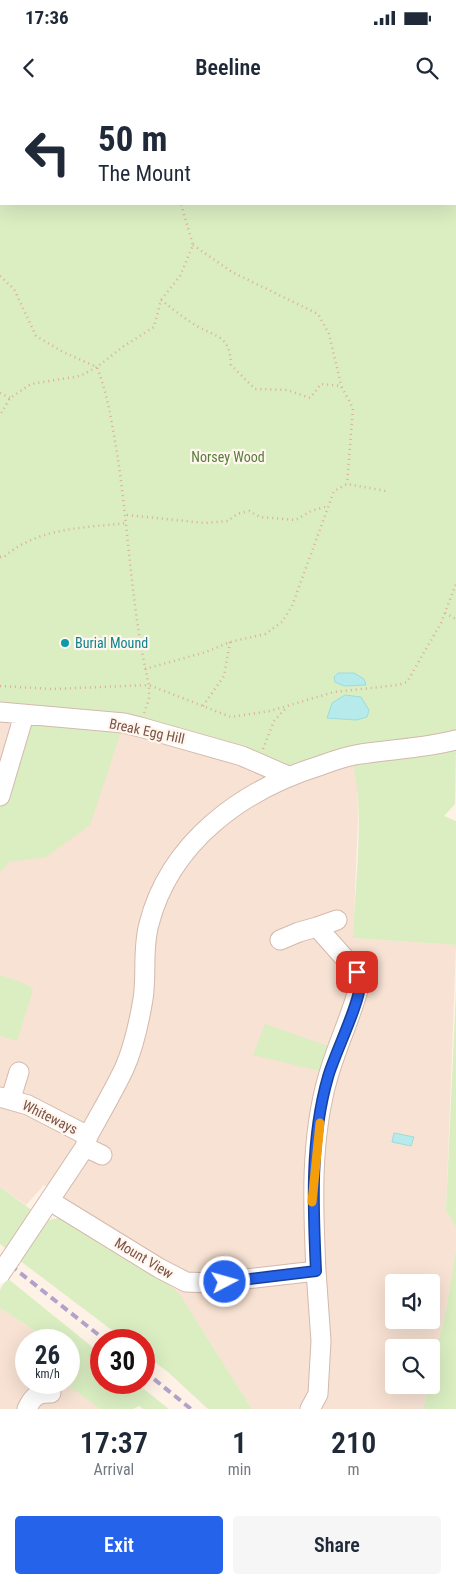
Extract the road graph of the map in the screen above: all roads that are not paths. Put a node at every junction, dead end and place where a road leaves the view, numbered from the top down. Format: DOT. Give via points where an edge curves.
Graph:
graph roads {
  1 [pos="0,712"];
  2 [pos="24,715"];
  3 [pos="456,740"];
  4 [pos="288,776"];
  5 [pos="0,796"];
  6 [pos="337,920"];
  7 [pos="318,927"];
  8 [pos="280,940"];
  9 [pos="19,1072"];
  10 [pos="6,1097"];
  11 [pos="92,1146"];
  12 [pos="50,1201"];
  13 [pos="316,1271"];
  14 [pos="0,1274"];
  15 [pos="38,1394"];
  16 [pos="28,1409"];
  17 [pos="310,1409"];
  1 -- 2 [label="street, Break Egg Hill"];
  2 -- 4 [label="street, Break Egg Hill" via="140,727 242,756"];
  2 -- 5 [label="street"];
  3 -- 4 [label="street" via="425,748 354,755"];
  4 -- 11 [label="street" via="250,796 212,823 167,877 148,925 143,996 132,1047"];
  6 -- 7 [label="street"];
  7 -- 8 [label="street"];
  7 -- 13 [label="street" via="357,972 360,983 327,1078 321,1111 312,1199"];
  9 -- 10 [label="street, Whiteways"];
  10 -- 11 [label="street, Whiteways" via="52,1116"];
  11 -- 12 [label="street"];
  12 -- 13 [label="street, Mount View" via="186,1282 211,1283"];
  12 -- 14 [label="street, bridge"];
  13 -- 17 [label="street" via="320,1308 318,1394"];
  15 -- 16 [label="street" via="32,1397"];
}
